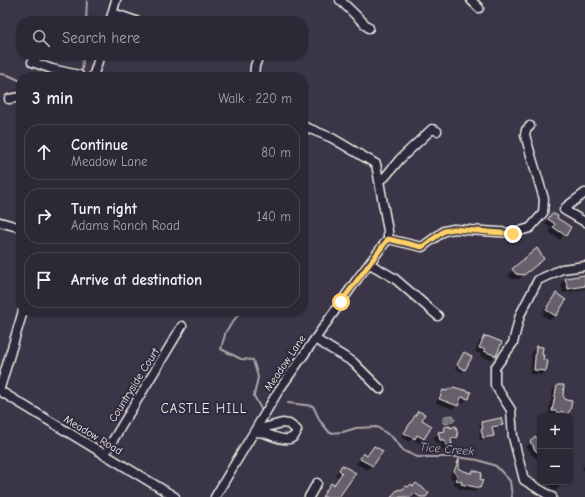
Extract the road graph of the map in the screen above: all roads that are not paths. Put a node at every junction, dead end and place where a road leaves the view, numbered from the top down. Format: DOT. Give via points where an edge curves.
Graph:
graph roads {
  1 [pos="116,0"];
  2 [pos="340,0"];
  3 [pos="471,0"];
  4 [pos="478,8"];
  5 [pos="113,12"];
  6 [pos="112,16"];
  7 [pos="123,16"];
  8 [pos="369,28"];
  9 [pos="98,60"];
  10 [pos="257,60"];
  11 [pos="32,62"];
  12 [pos="66,72"];
  13 [pos="95,72"];
  14 [pos="254,72"];
  15 [pos="16,98"];
  16 [pos="9,99"];
  17 [pos="530,126"];
  18 [pos="308,128"];
  19 [pos="437,131"];
  20 [pos="379,180"];
  21 [pos="585,193"];
  22 [pos="0,222"];
  23 [pos="585,222"];
  24 [pos="16,227"];
  25 [pos="388,239"];
  26 [pos="370,264"];
  27 [pos="585,266"];
  28 [pos="22,316"];
  29 [pos="438,316"];
  30 [pos="182,326"];
  31 [pos="315,338"];
  32 [pos="0,388"];
  33 [pos="380,389"];
  34 [pos="0,391"];
  35 [pos="104,455"];
  36 [pos="318,483"];
  37 [pos="176,497"];
  38 [pos="215,497"];
  39 [pos="308,497"];
  40 [pos="552,497"];
  1 -- 5 [label="street"];
  2 -- 8 [label="street"];
  3 -- 4 [label="street"];
  5 -- 6 [label="street"];
  5 -- 7 [label="street"];
  9 -- 13 [label="street"];
  10 -- 14 [label="street"];
  11 -- 12 [label="street"];
  15 -- 16 [label="street"];
  17 -- 25 [label="street" via="525,135 544,199 543,213 530,228 513,234 454,229 444,231 422,247"];
  18 -- 20 [label="street" via="332,138 376,164"];
  19 -- 20 [label="street" via="432,129 386,177"];
  20 -- 25 [label="street"];
  21 -- 23 [label="street" via="564,210"];
  22 -- 24 [label="street"];
  25 -- 26 [label="street, Meadow Lane"];
  26 -- 29 [label="street" via="394,278"];
  26 -- 31 [label="street, Meadow Lane"];
  27 -- 40 [label="street" via="562,269 538,280 520,315 513,343 495,368 495,385 512,410 513,437 524,480"];
  28 -- 32 [label="street"];
  30 -- 35 [label="street, Countryside Court"];
  31 -- 33 [label="street" via="353,362"];
  31 -- 38 [label="street, Meadow Lane" via="279,390"];
  34 -- 35 [label="street, Meadow Road"];
  35 -- 37 [label="street, Meadow Road"];
  36 -- 39 [label="street"];
}
